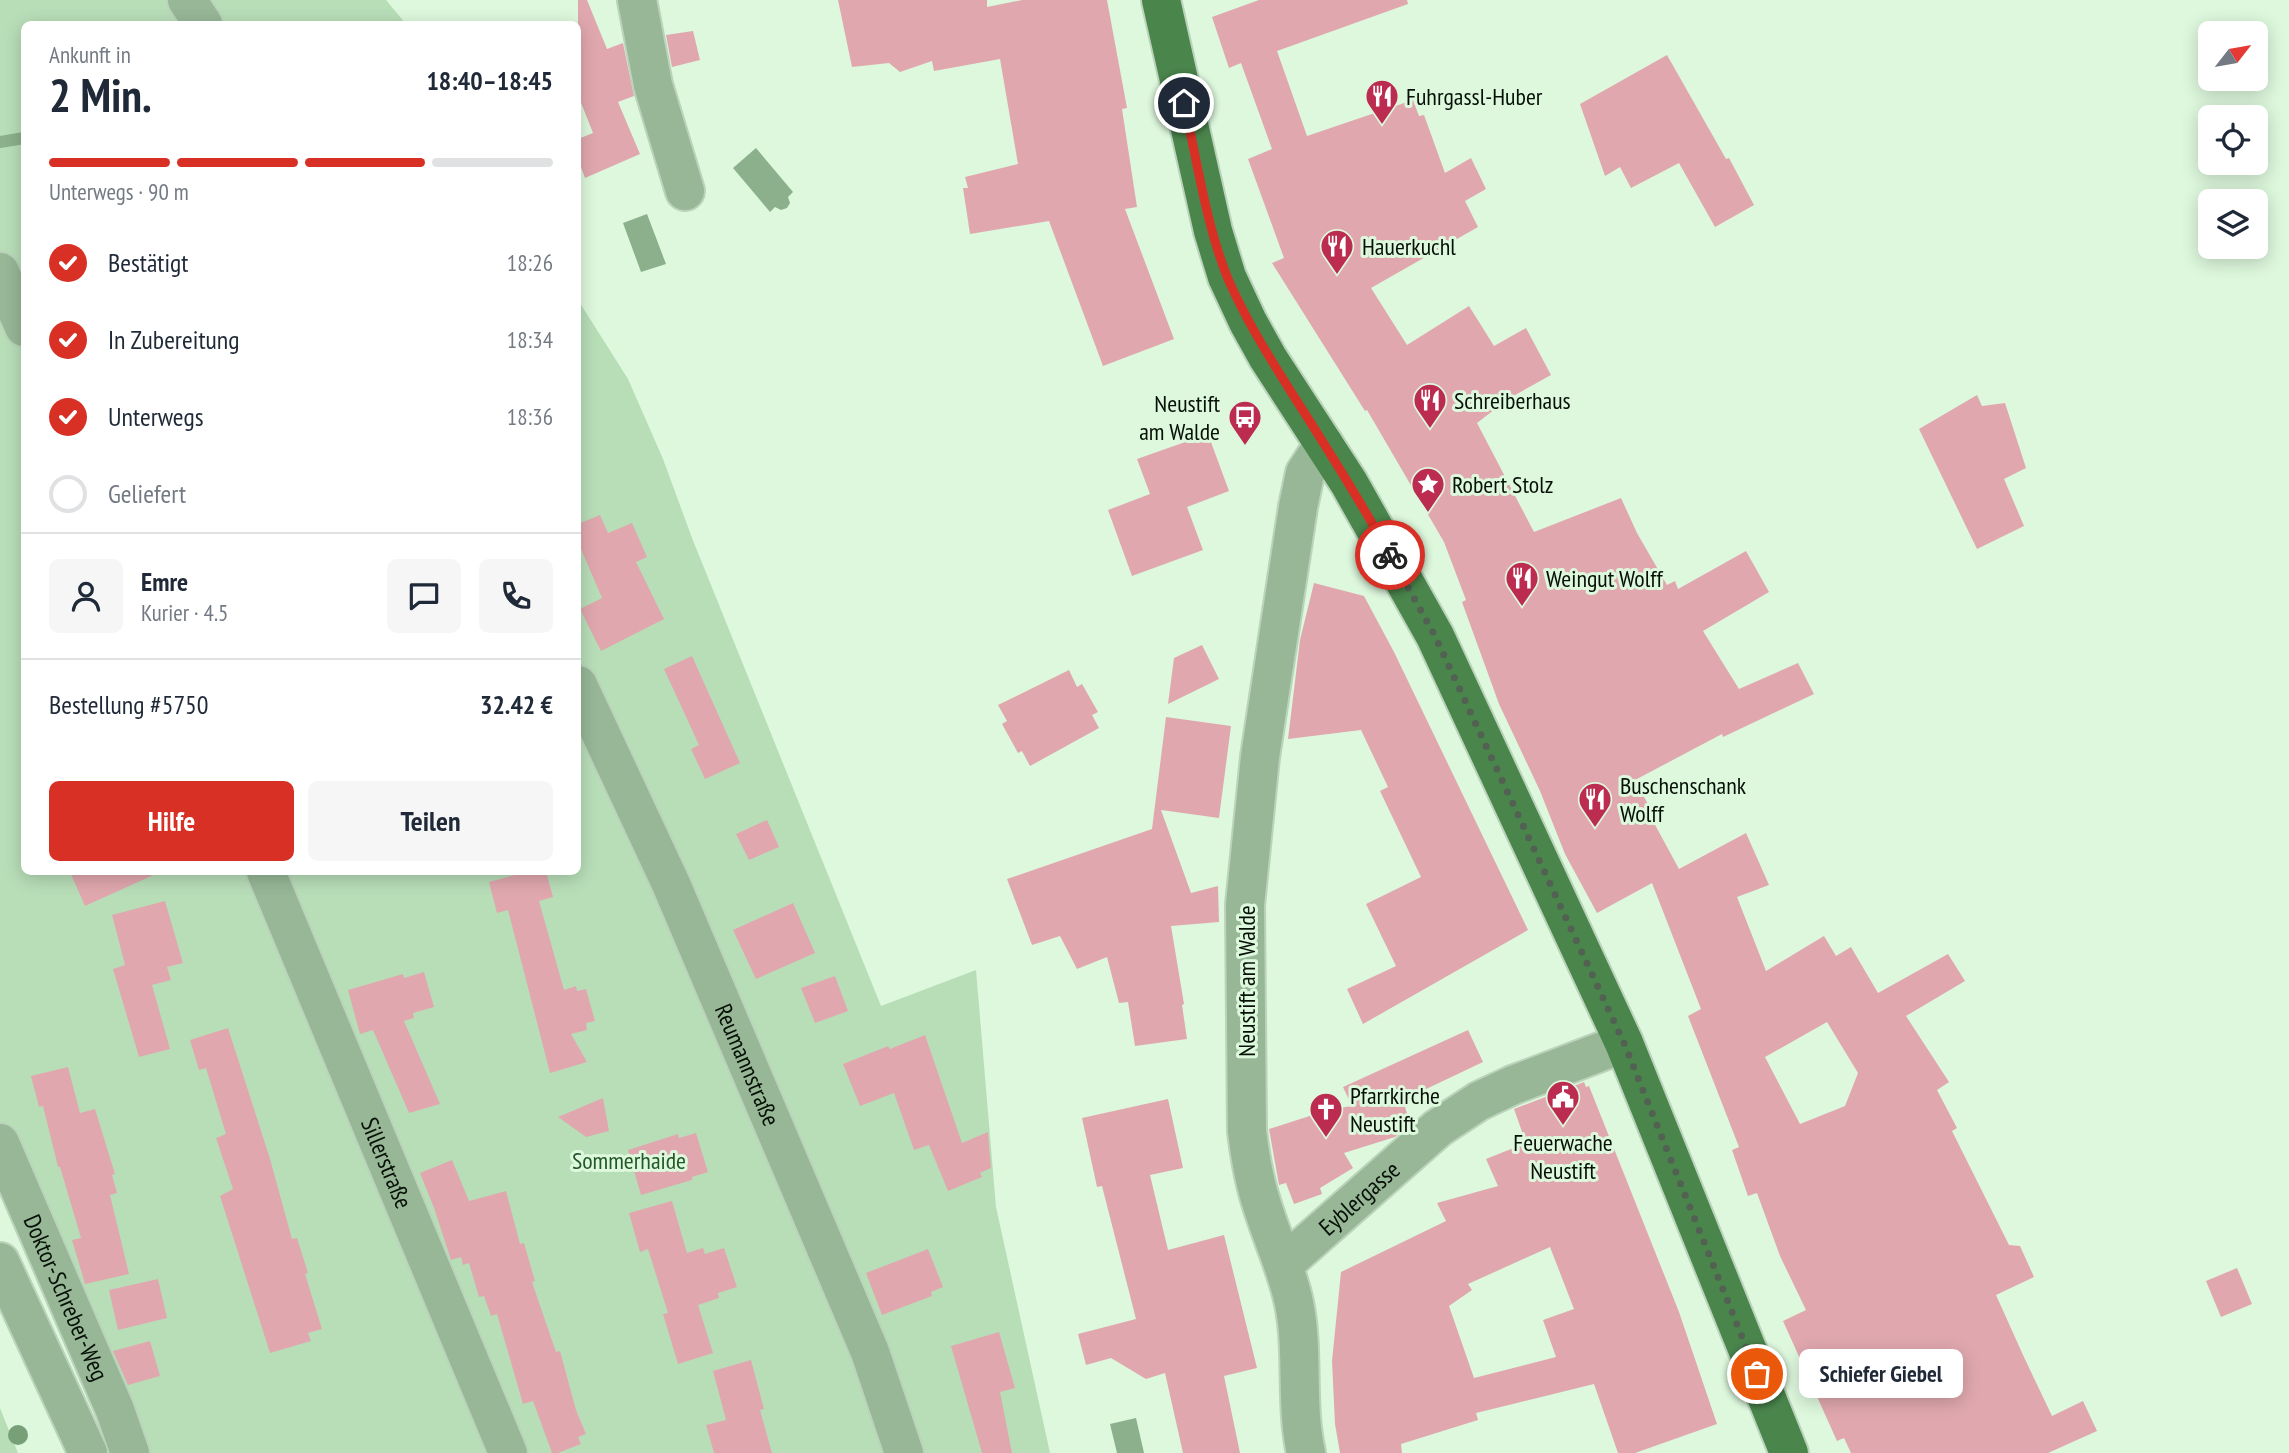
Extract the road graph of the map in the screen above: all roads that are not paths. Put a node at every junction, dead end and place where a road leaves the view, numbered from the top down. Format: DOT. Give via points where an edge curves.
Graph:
graph roads {
  1 [pos="187,0"];
  2 [pos="637,0"];
  3 [pos="1161,0"];
  4 [pos="201,21"];
  5 [pos="685,191"];
  6 [pos="0,272"];
  7 [pos="21,320"];
  8 [pos="1324,444"];
  9 [pos="581,691"];
  10 [pos="267,875"];
  11 [pos="1624,1043"];
  12 [pos="0,1143"];
  13 [pos="0,1262"];
  14 [pos="1284,1264"];
  15 [pos="88,1453"];
  16 [pos="130,1453"];
  17 [pos="508,1453"];
  18 [pos="904,1453"];
  19 [pos="1306,1453"];
  20 [pos="1789,1453"];
  1 -- 4 [label="street"];
  2 -- 5 [label="street" via="653,85"];
  3 -- 8 [label="main road" via="1227,276 1268,358"];
  6 -- 7 [label="street"];
  8 -- 11 [label="main road" via="1435,636"];
  8 -- 14 [label="street, Neustift am Walde" via="1305,473 1298,507 1260,757 1245,905 1250,1161"];
  9 -- 18 [label="street, Reumannstraße" via="671,884 870,1352"];
  10 -- 17 [label="street, Sillerstraße"];
  11 -- 14 [label="street, Eyblergasse" via="1479,1101 1438,1128"];
  11 -- 20 [label="main road"];
  12 -- 16 [label="street, Doktor-Schreber-Weg"];
  13 -- 15 [label="street"];
  14 -- 19 [label="street, Neustift am Walde" via="1294,1304"];
}
